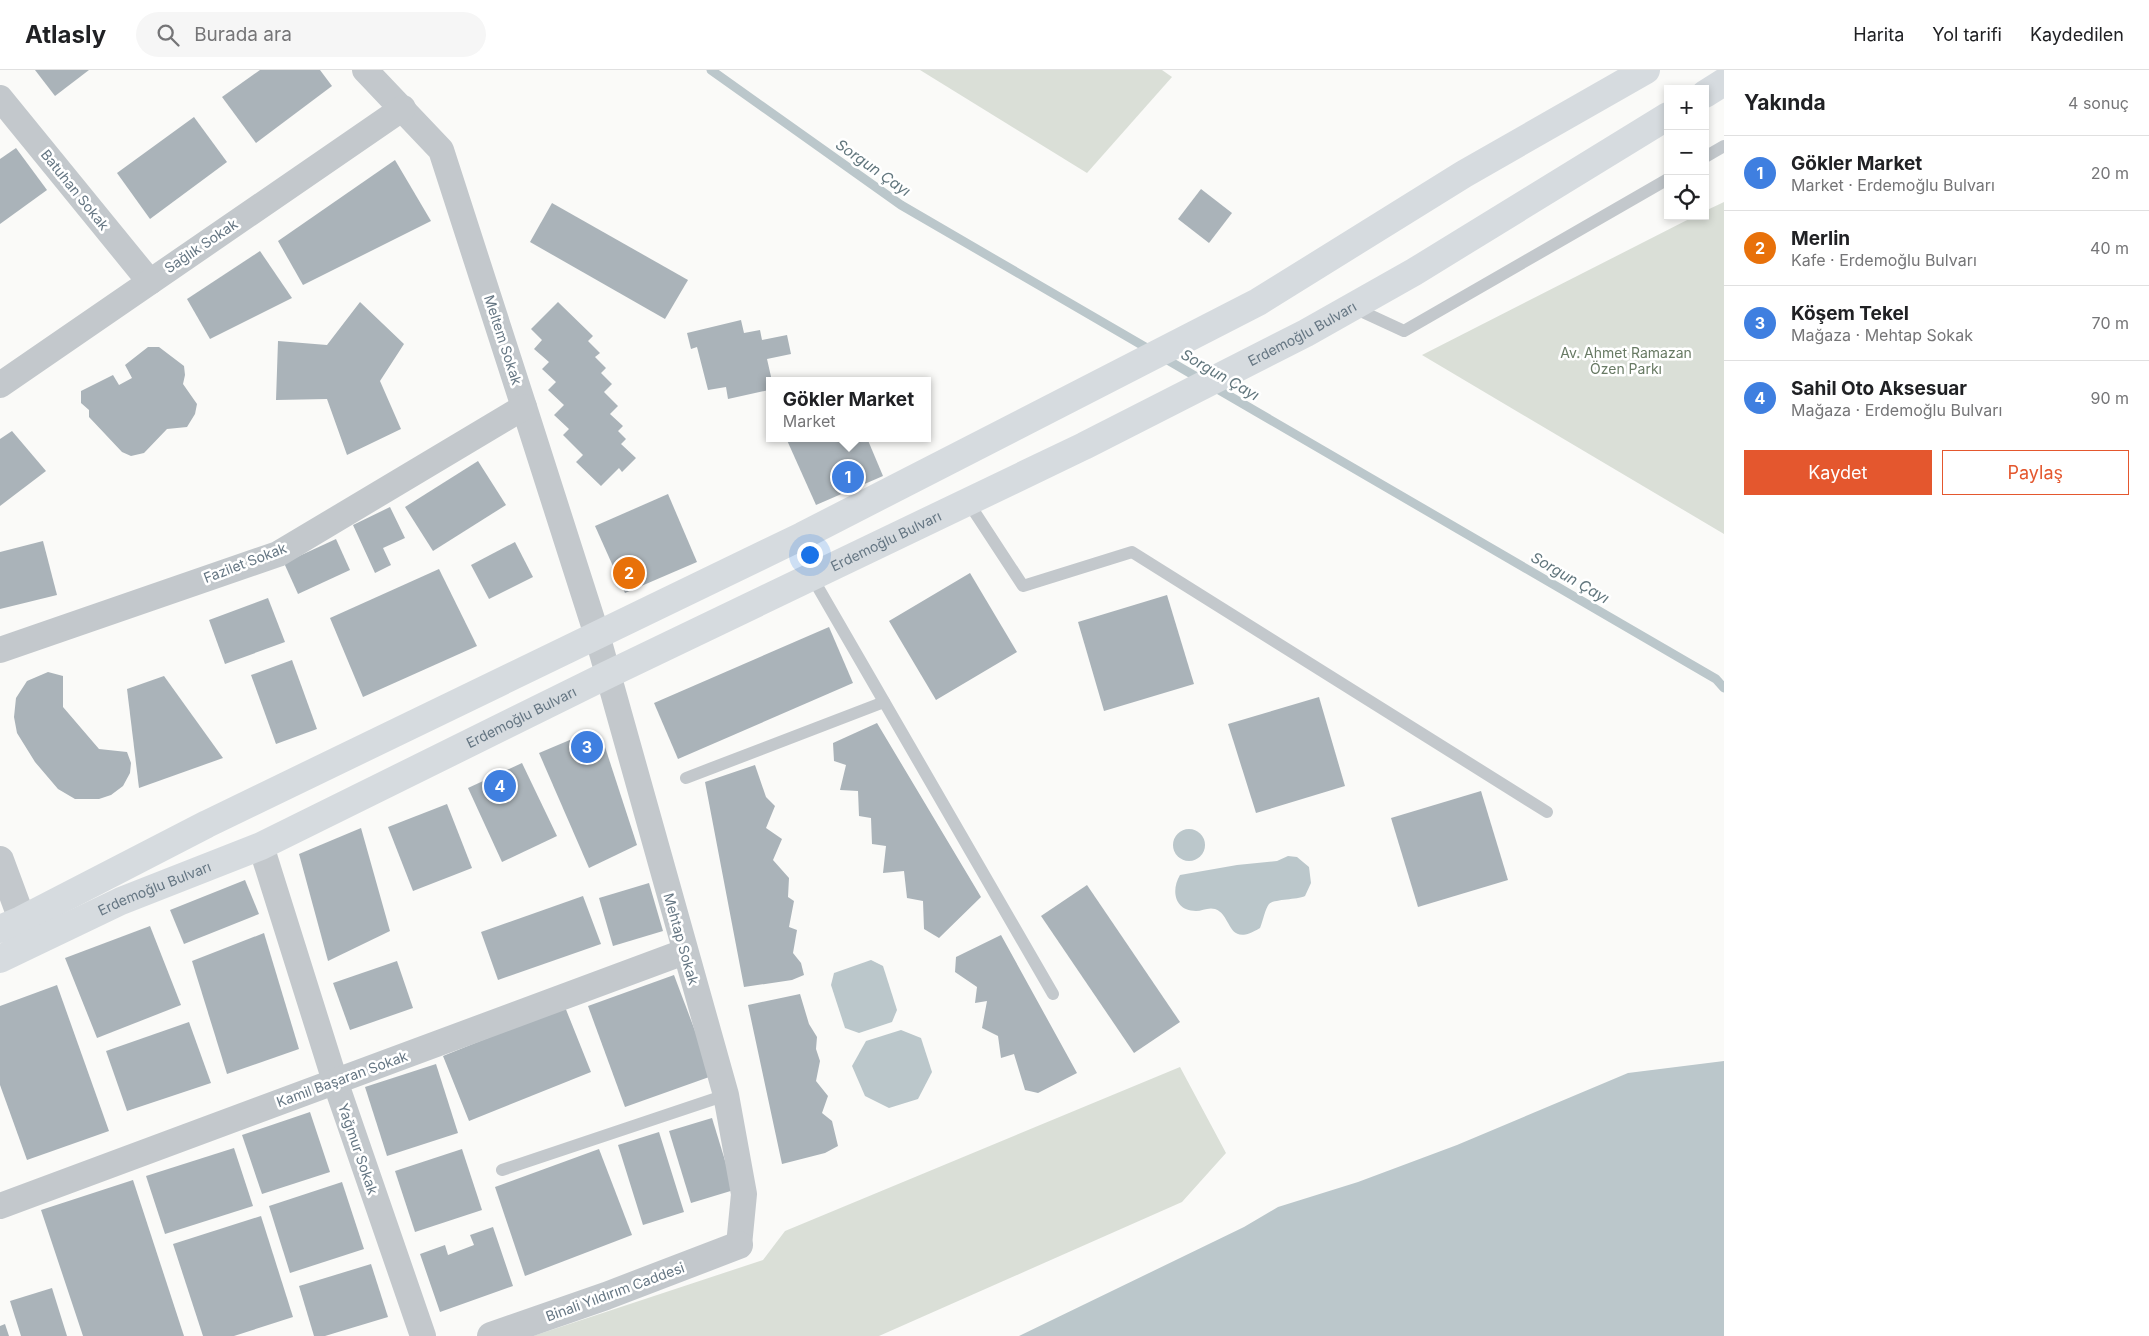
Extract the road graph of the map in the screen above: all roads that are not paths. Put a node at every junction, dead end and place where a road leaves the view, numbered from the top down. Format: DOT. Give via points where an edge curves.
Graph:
graph roads {
  1 [pos="365,70"];
  2 [pos="1646,70"];
  3 [pos="1724,82"];
  4 [pos="1709,91"];
  5 [pos="0,98"];
  6 [pos="403,108"];
  7 [pos="1664,118"];
  8 [pos="1724,146"];
  9 [pos="1709,155"];
  10 [pos="1664,181"];
  11 [pos="150,282"];
  12 [pos="1352,307"];
  13 [pos="0,385"];
  14 [pos="524,407"];
  15 [pos="968,502"];
  16 [pos="812,576"];
  17 [pos="597,635"];
  18 [pos="0,650"];
  19 [pos="607,675"];
  20 [pos="884,702"];
  21 [pos="686,778"];
  22 [pos="1547,812"];
  23 [pos="261,846"];
  24 [pos="0,860"];
  25 [pos="18,931"];
  26 [pos="684,952"];
  27 [pos="0,959"];
  28 [pos="1053,994"];
  29 [pos="335,1081"];
  30 [pos="726,1095"];
  31 [pos="502,1170"];
  32 [pos="0,1206"];
  33 [pos="738,1245"];
  34 [pos="423,1336"];
  35 [pos="491,1336"];
  1 -- 6 [label="street, Meltem Sokak"];
  2 -- 17 [label="main road, Erdemoğlu Bulvarı" via="1464,174 1258,302 802,536"];
  3 -- 4 [label="main road"];
  5 -- 11 [label="street, Batuhan Sokak"];
  6 -- 11 [label="street, Sağlık Sokak"];
  6 -- 14 [label="street, Meltem Sokak" via="441,150"];
  7 -- 12 [label="main road, Erdemoğlu Bulvarı"];
  8 -- 9 [label="lane"];
  10 -- 12 [label="lane" via="1404,331"];
  11 -- 13 [label="street, Sağlık Sokak"];
  12 -- 15 [label="main road, Erdemoğlu Bulvarı" via="1084,446"];
  14 -- 17 [label="street, Meltem Sokak"];
  14 -- 18 [label="street, Fazilet Sokak" via="278,554"];
  15 -- 16 [label="main road, Erdemoğlu Bulvarı"];
  15 -- 22 [label="lane" via="1023,586 1132,552"];
  16 -- 19 [label="main road, Erdemoğlu Bulvarı"];
  16 -- 20 [label="lane"];
  17 -- 19 [label="street, Mehtap Sokak"];
  17 -- 25 [label="main road, Erdemoğlu Bulvarı" via="207,824"];
  19 -- 23 [label="main road, Erdemoğlu Bulvarı"];
  19 -- 26 [label="street, Mehtap Sokak"];
  20 -- 21 [label="lane"];
  20 -- 28 [label="lane"];
  23 -- 25 [label="main road, Erdemoğlu Bulvarı" via="121,902"];
  23 -- 29 [label="street, Yağmur Sokak"];
  24 -- 25 [label="street"];
  25 -- 27 [label="main road, Erdemoğlu Bulvarı"];
  26 -- 29 [label="street, Kamil Başaran Sokak"];
  26 -- 30 [label="street, Mehtap Sokak"];
  29 -- 32 [label="street, Kamil Başaran Sokak"];
  29 -- 34 [label="street, Yağmur Sokak"];
  30 -- 31 [label="lane"];
  30 -- 33 [label="street, Mehtap Sokak" via="744,1194"];
  33 -- 35 [label="street, Binali Yıldırım Caddesi"];
}
